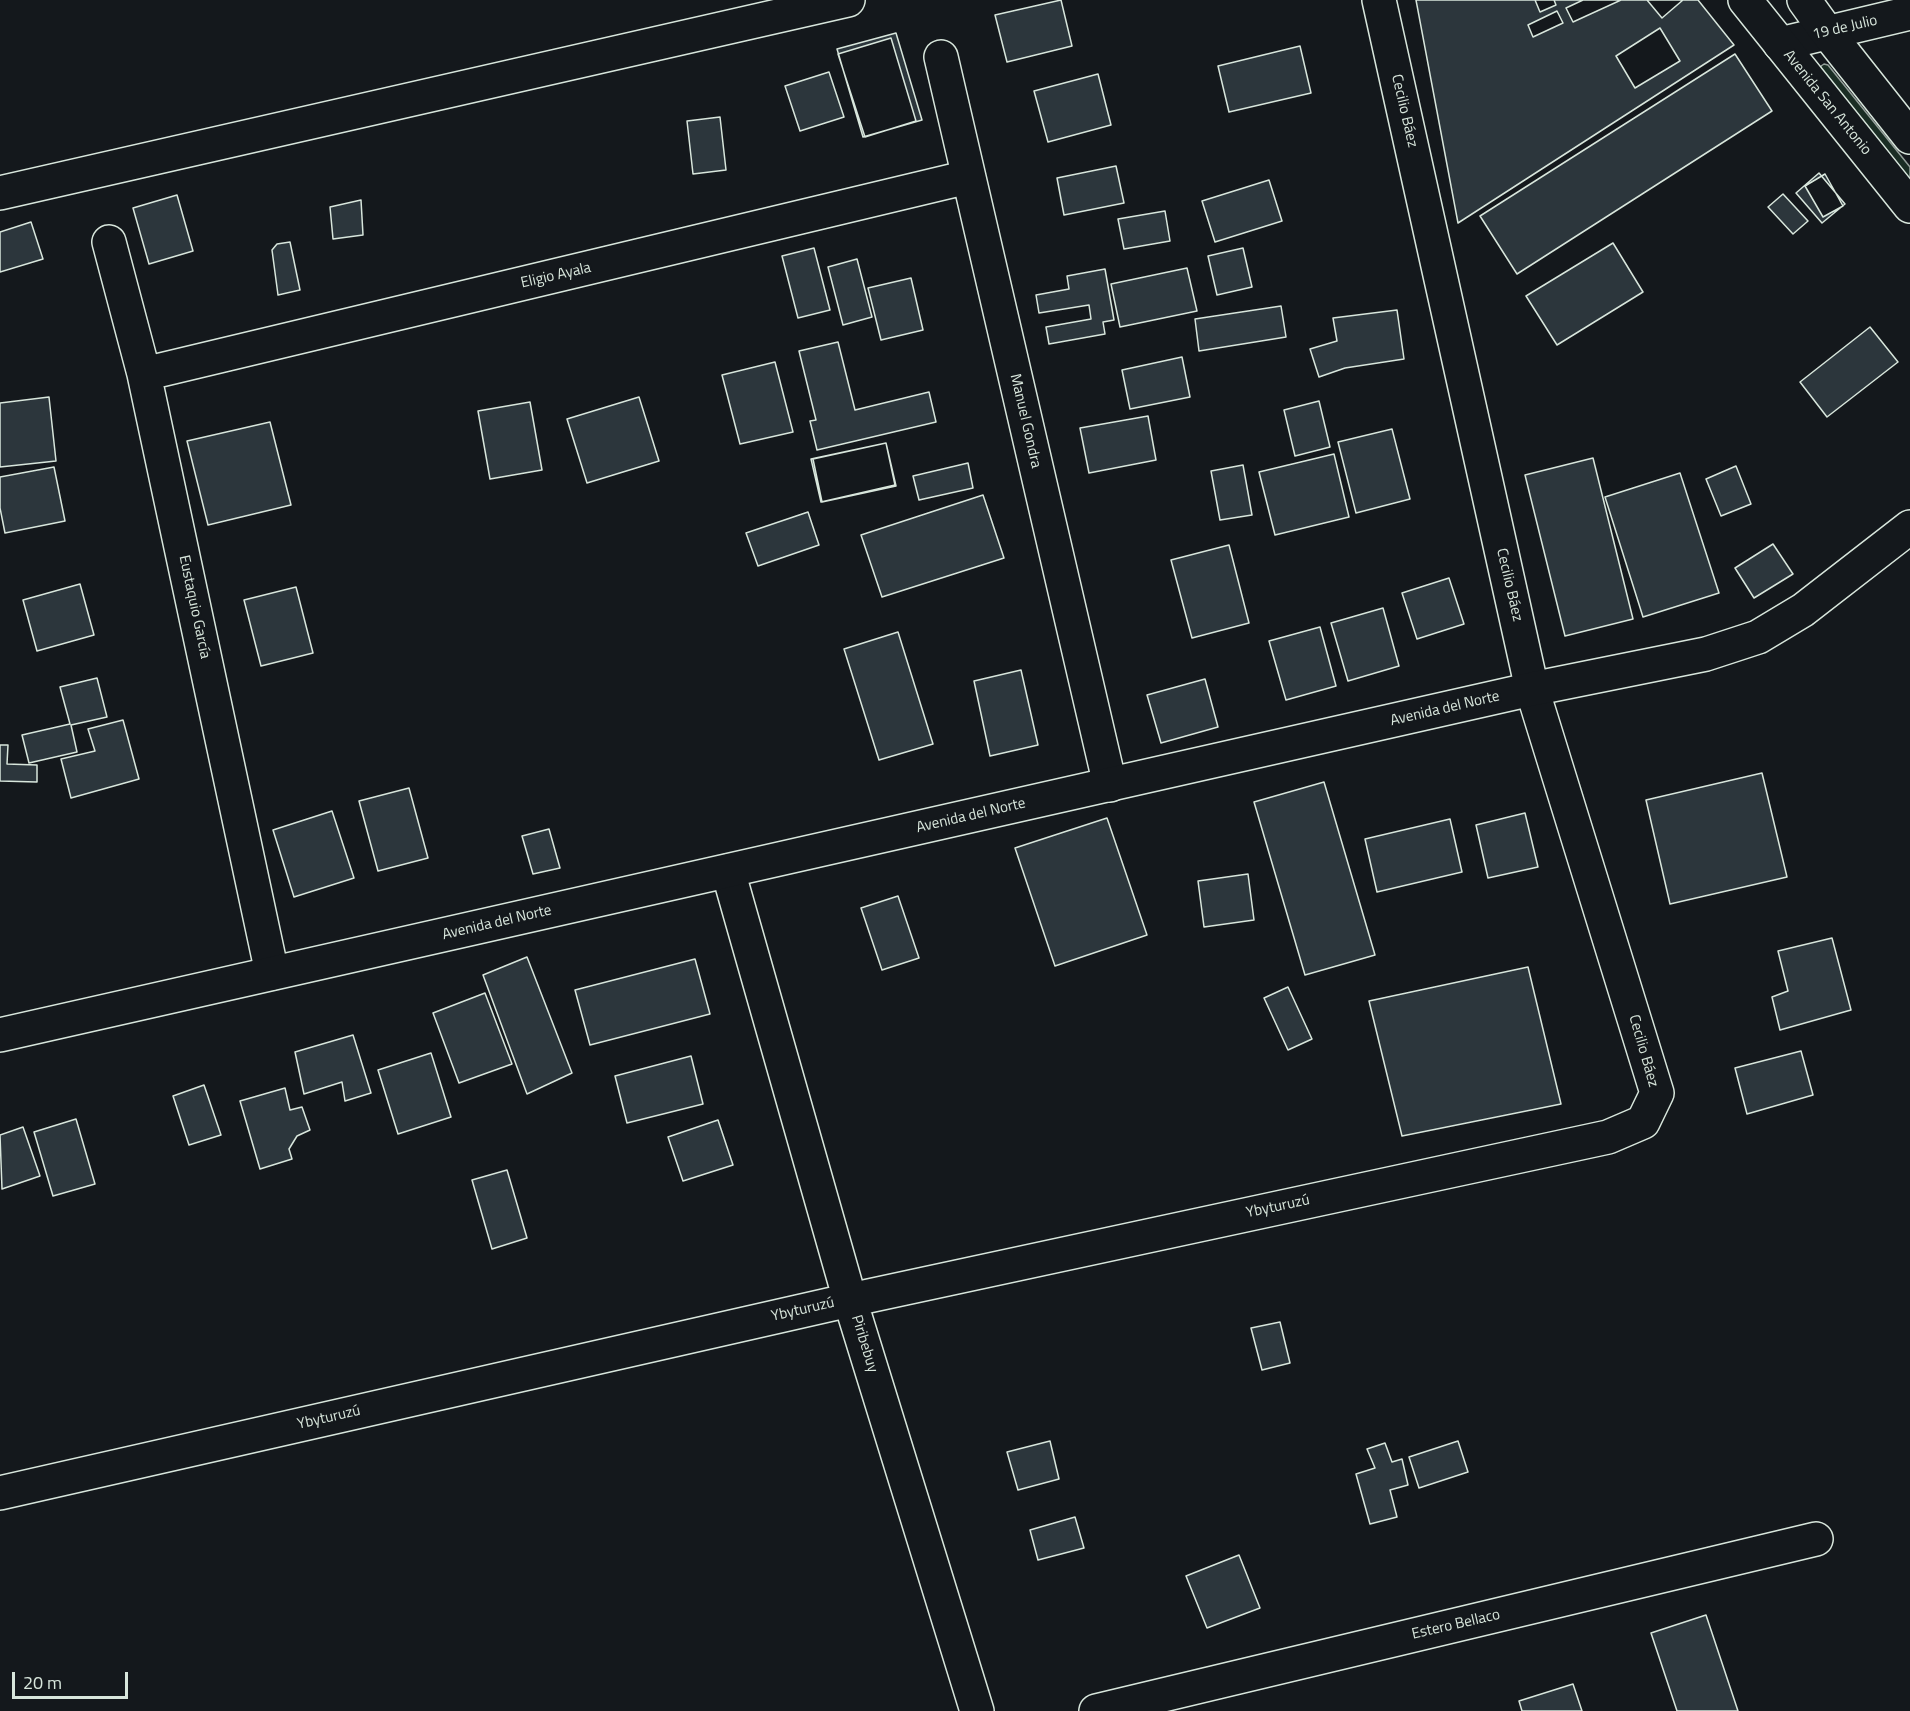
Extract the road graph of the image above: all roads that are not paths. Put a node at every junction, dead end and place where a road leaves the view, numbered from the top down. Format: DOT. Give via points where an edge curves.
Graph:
graph roads {
  1 [pos="848,0"];
  2 [pos="1379,0"];
  3 [pos="1745,0"];
  4 [pos="1804,0"];
  5 [pos="1910,13"];
  6 [pos="1827,32"];
  7 [pos="1780,44"];
  8 [pos="941,57"];
  9 [pos="1910,137"];
  10 [pos="968,177"];
  11 [pos="0,193"];
  12 [pos="1910,206"];
  13 [pos="109,242"];
  14 [pos="144,374"];
  15 [pos="1910,527"];
  16 [pos="1532,690"];
  17 [pos="1110,785"];
  18 [pos="728,871"];
  19 [pos="272,973"];
  20 [pos="0,1035"];
  21 [pos="1608,1137"];
  22 [pos="850,1300"];
  23 [pos="0,1493"];
  24 [pos="1816,1539"];
  25 [pos="977,1711"];
  26 [pos="1096,1711"];
  1 -- 11 [label="street"];
  2 -- 16 [label="street, Cecilio Báez"];
  3 -- 7 [label="street, Avenida San Antonio"];
  4 -- 6 [label="street"];
  5 -- 6 [label="street, 19 de Julio"];
  6 -- 7 [label="street, 19 de Julio"];
  6 -- 9 [label="street"];
  7 -- 12 [label="street, Avenida San Antonio"];
  8 -- 10 [label="street, Manuel Gondra"];
  10 -- 14 [label="street, Eligio Ayala"];
  10 -- 17 [label="street, Manuel Gondra"];
  13 -- 14 [label="street, Eustaquio García"];
  14 -- 19 [label="street, Eustaquio García"];
  15 -- 16 [label="street, Avenida del Norte" via="1803,610 1758,637 1707,654"];
  16 -- 17 [label="street, Avenida del Norte"];
  16 -- 21 [label="street, Cecilio Báez" via="1657,1093 1643,1122"];
  17 -- 18 [label="street, Avenida del Norte"];
  18 -- 19 [label="street, Avenida del Norte"];
  18 -- 22 [label="street, Piribebuy"];
  19 -- 20 [label="street, Avenida del Norte"];
  21 -- 22 [label="street, Ybyturuzú"];
  22 -- 23 [label="street, Ybyturuzú"];
  22 -- 25 [label="street, Piribebuy"];
  24 -- 26 [label="street, Estero Bellaco"];
}
